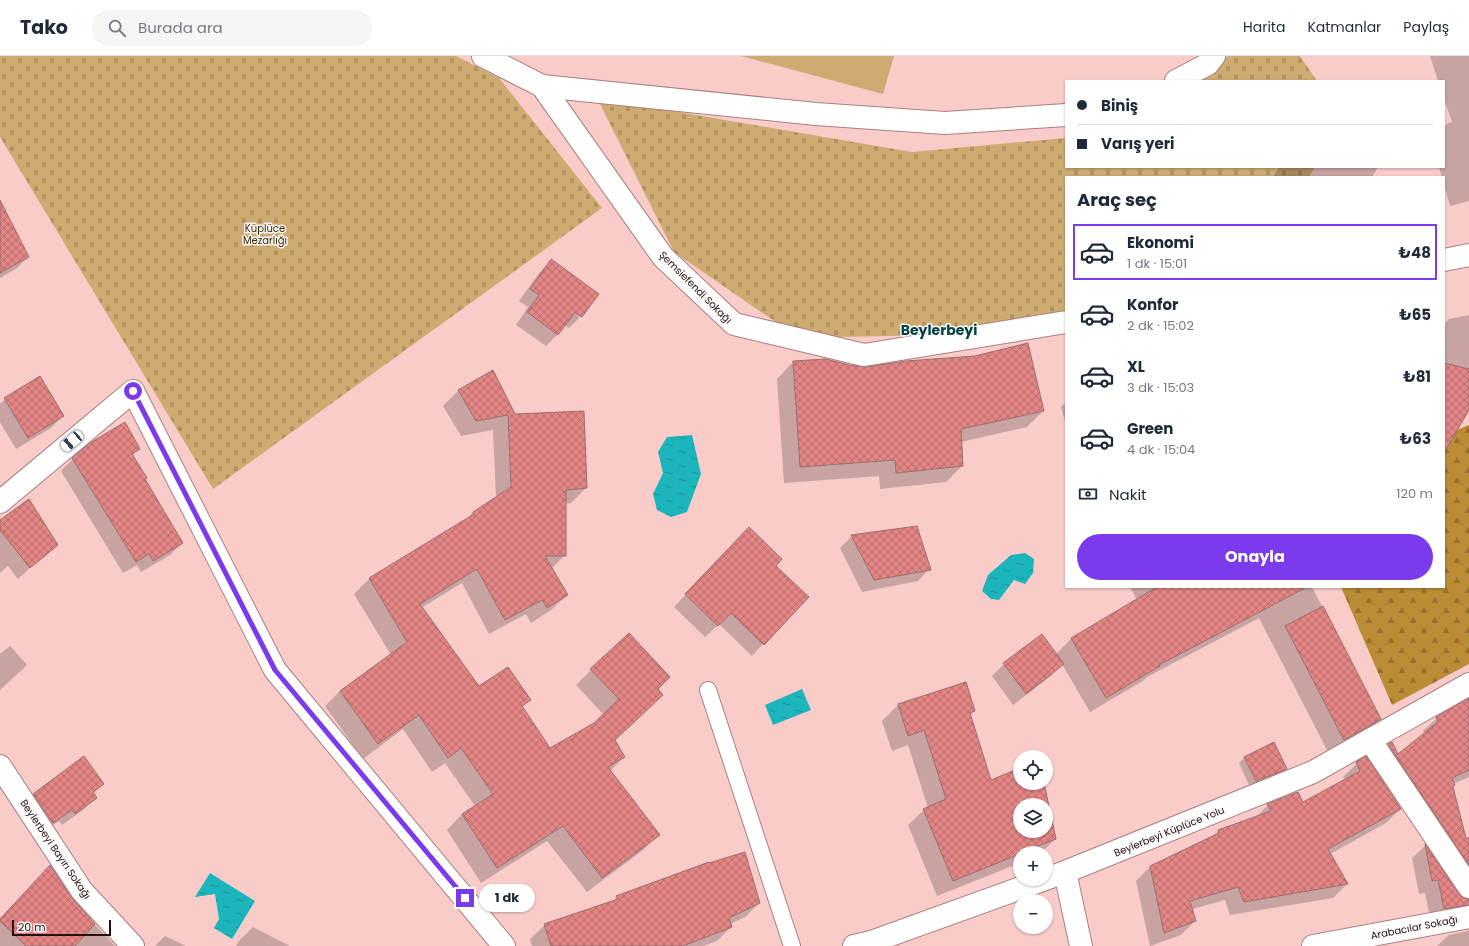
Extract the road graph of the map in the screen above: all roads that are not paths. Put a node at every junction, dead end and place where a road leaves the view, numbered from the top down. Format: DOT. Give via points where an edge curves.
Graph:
graph roads {
  1 [pos="483,56"];
  2 [pos="1214,56"];
  3 [pos="1178,80"];
  4 [pos="542,86"];
  5 [pos="1065,115"];
  6 [pos="1469,256"];
  7 [pos="1445,260"];
  8 [pos="1065,322"];
  9 [pos="0,502"];
  10 [pos="1469,684"];
  11 [pos="708,690"];
  12 [pos="1370,740"];
  13 [pos="0,766"];
  14 [pos="1066,872"];
  15 [pos="1469,887"];
  16 [pos="1469,917"];
  17 [pos="133,946"];
  18 [pos="504,946"];
  19 [pos="792,946"];
  20 [pos="854,946"];
  21 [pos="1081,946"];
  22 [pos="1313,946"];
  1 -- 4 [label="street, Şemsiefendi Sokağı"];
  2 -- 3 [label="street" via="1208,64"];
  4 -- 5 [label="street" via="816,114 945,123"];
  4 -- 8 [label="street, Şemsiefendi Sokağı" via="663,257 734,324 864,355"];
  6 -- 7 [label="street"];
  9 -- 18 [label="street" via="133,391 275,670"];
  10 -- 12 [label="street, Beylerbeyi Küplüce Yolu"];
  11 -- 19 [label="lane"];
  12 -- 14 [label="street, Beylerbeyi Küplüce Yolu" via="1313,772"];
  12 -- 15 [label="street"];
  13 -- 17 [label="street, Beylerbeyi Bayırı Sokağı" via="82,891"];
  14 -- 20 [label="street, Beylerbeyi Küplüce Yolu"];
  14 -- 21 [label="street"];
  16 -- 22 [label="street, Arabacılar Sokağı"];
}
